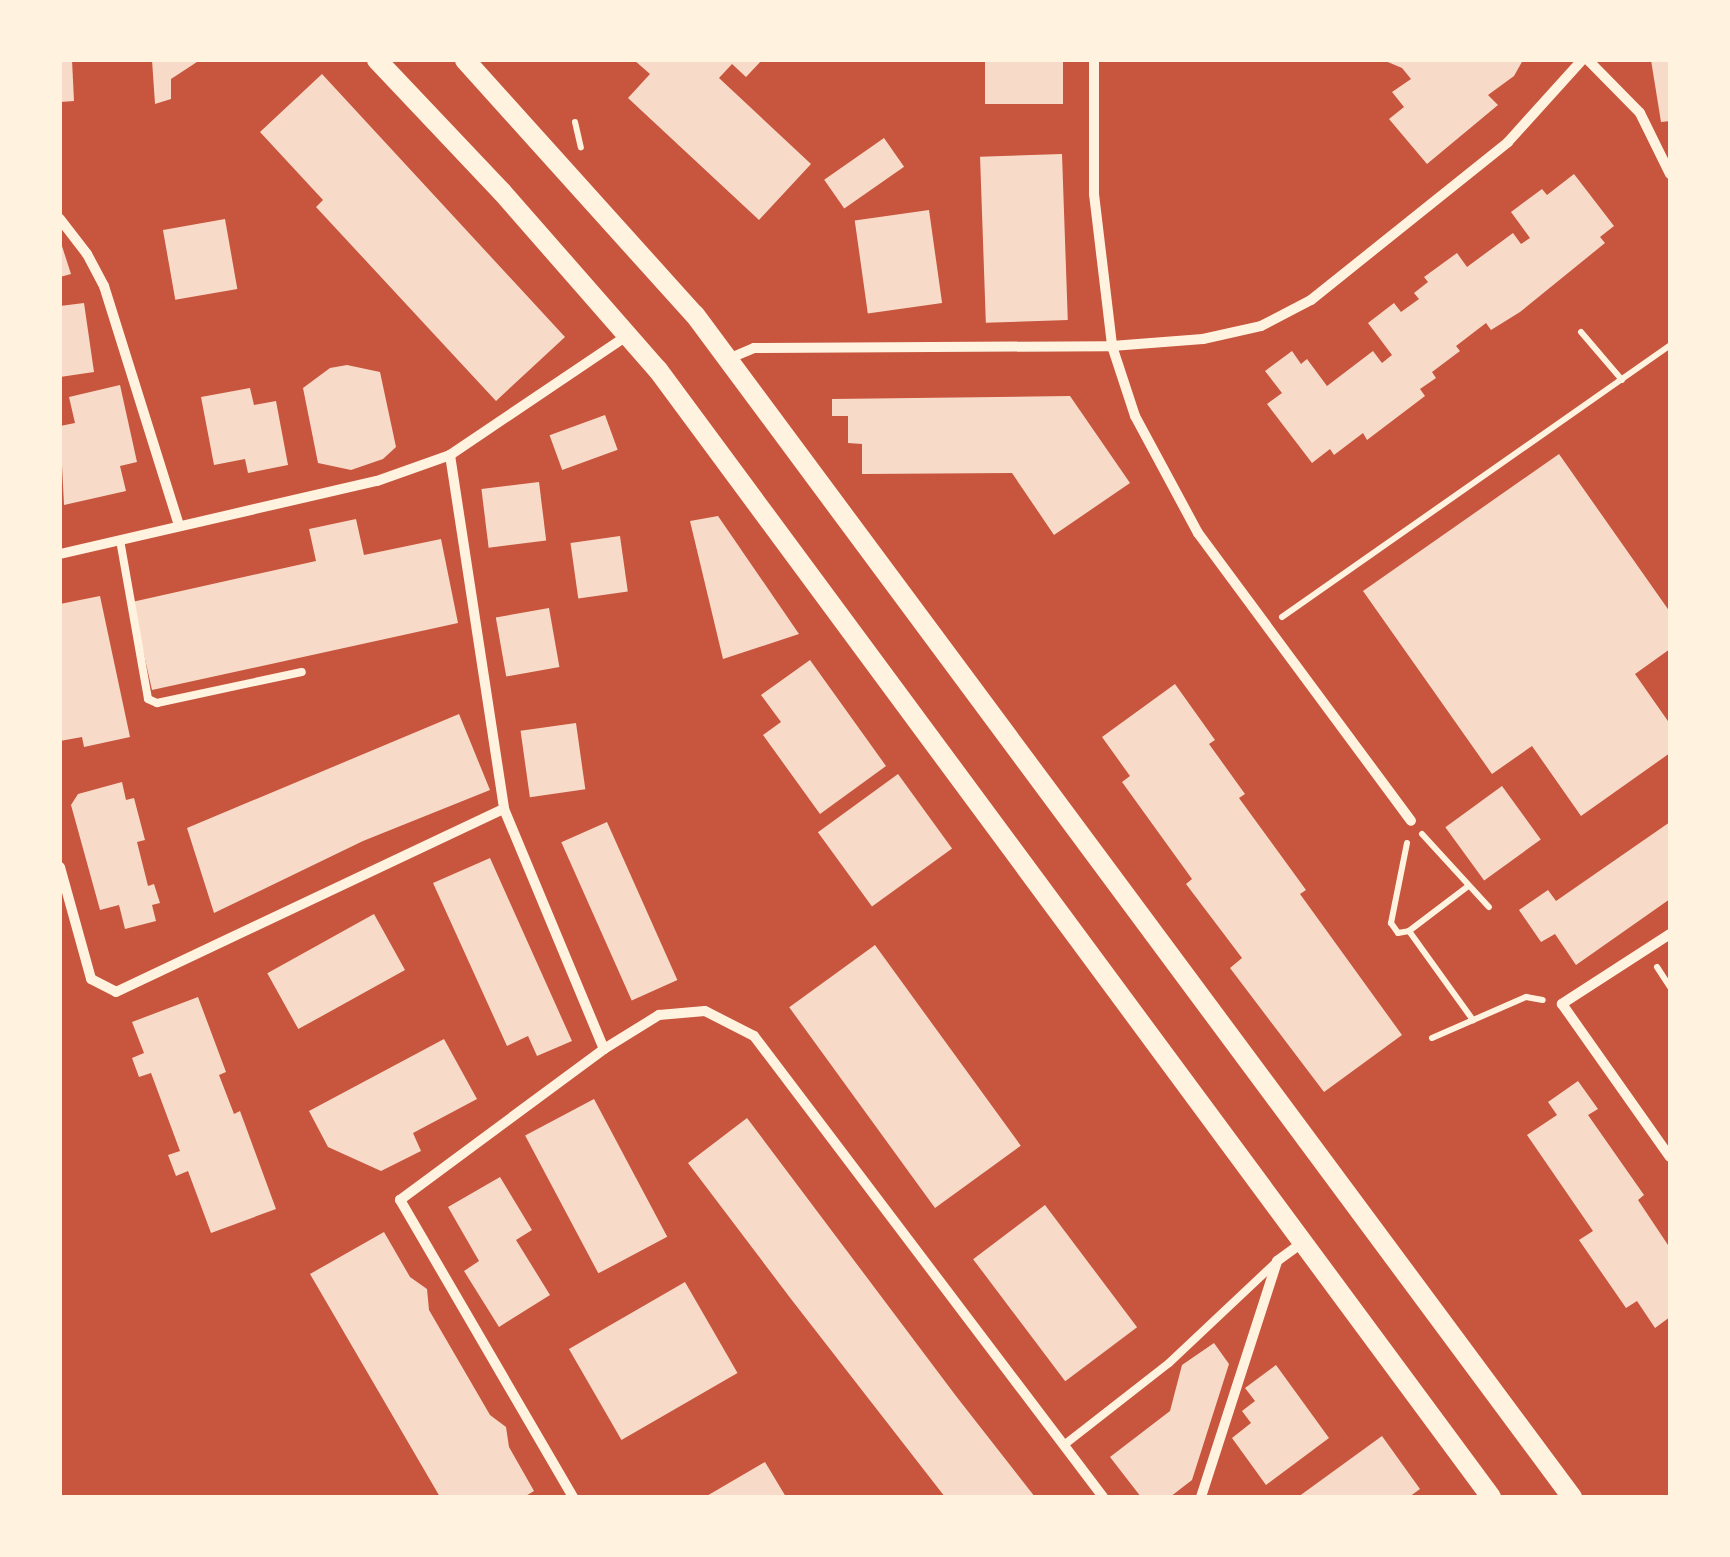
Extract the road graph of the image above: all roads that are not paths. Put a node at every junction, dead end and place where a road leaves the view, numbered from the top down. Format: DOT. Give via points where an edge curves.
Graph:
graph roads {
  1 [pos="377,60"];
  2 [pos="466,60"];
  3 [pos="1094,60"];
  4 [pos="1585,60"];
  5 [pos="1670,174"];
  6 [pos="60,219"];
  7 [pos="628,335"];
  8 [pos="1112,346"];
  9 [pos="728,359"];
  10 [pos="450,455"];
  11 [pos="179,526"];
  12 [pos="120,540"];
  13 [pos="60,554"];
  14 [pos="302,672"];
  15 [pos="504,809"];
  16 [pos="1411,822"];
  17 [pos="60,867"];
  18 [pos="1670,934"];
  19 [pos="604,1049"];
  20 [pos="1670,1157"];
  21 [pos="1304,1241"];
  22 [pos="1277,1261"];
  23 [pos="1064,1445"];
  24 [pos="572,1497"];
  25 [pos="1103,1497"];
  26 [pos="1201,1497"];
  27 [pos="1491,1497"];
  28 [pos="1572,1497"];
  1 -- 7 [label="main road"];
  2 -- 9 [label="main road" via="655,267"];
  3 -- 8 [label="street" via="1094,194"];
  4 -- 5 [label="street" via="1640,113"];
  4 -- 8 [label="street" via="1508,142 1311,300 1261,326 1203,339"];
  6 -- 11 [label="street" via="104,286"];
  7 -- 10 [label="street"];
  7 -- 21 [label="main road"];
  8 -- 9 [label="street" via="754,348"];
  8 -- 16 [label="street" via="1135,416 1198,533"];
  9 -- 28 [label="main road"];
  10 -- 11 [label="street" via="377,480"];
  10 -- 15 [label="street"];
  11 -- 12 [label="street"];
  12 -- 13 [label="street"];
  12 -- 14 [label="lane" via="148,699 157,703"];
  15 -- 17 [label="street" via="116,992 91,979"];
  15 -- 19 [label="street"];
  18 -- 20 [label="street" via="1562,1004"];
  19 -- 23 [label="street" via="659,1015 705,1011 754,1036"];
  19 -- 24 [label="street" via="400,1200"];
  21 -- 22 [label="street"];
  21 -- 27 [label="main road"];
  22 -- 23 [label="lane" via="1169,1363"];
  22 -- 26 [label="street"];
  23 -- 25 [label="street"];
}
